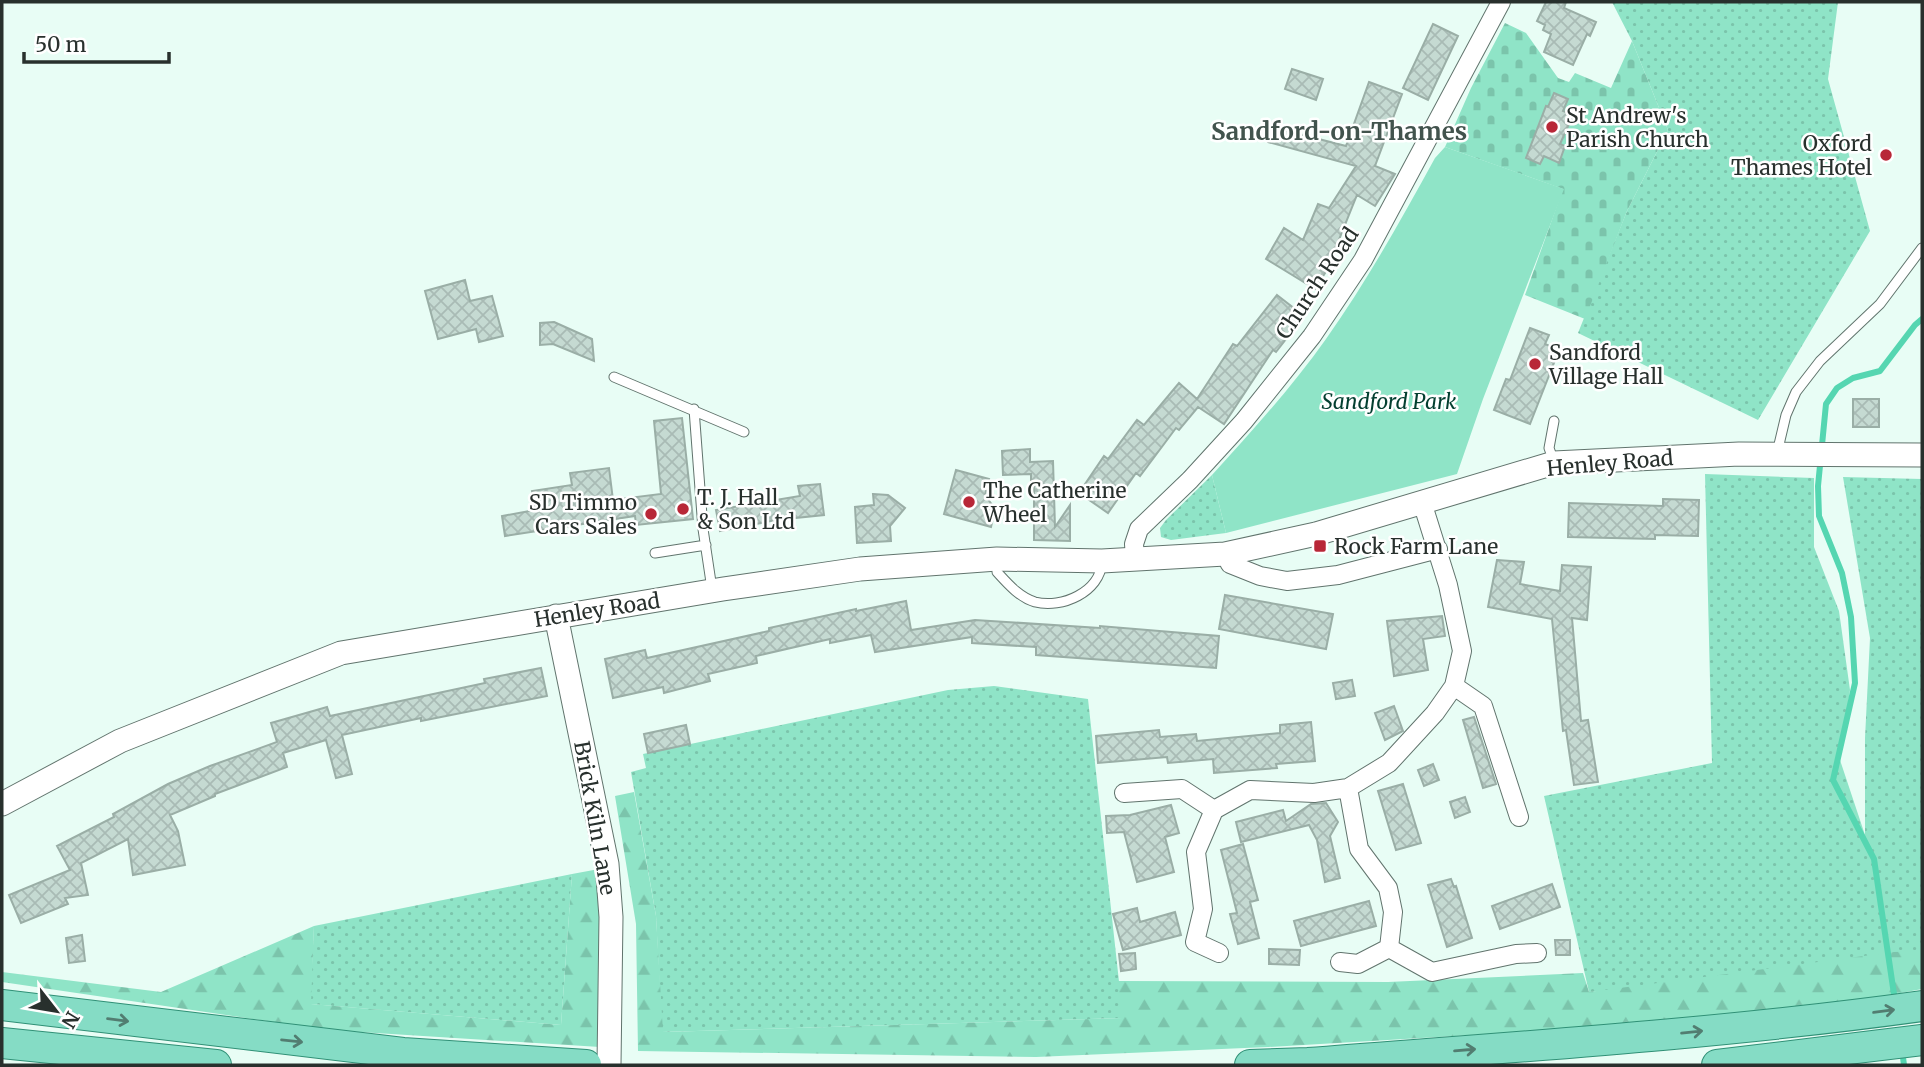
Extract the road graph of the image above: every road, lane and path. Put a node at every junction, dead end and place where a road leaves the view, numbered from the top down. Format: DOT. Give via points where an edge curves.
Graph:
graph roads {
  1 [pos="1501,2"];
  2 [pos="1922,248"];
  3 [pos="614,377"];
  4 [pos="694,409"];
  5 [pos="1554,421"];
  6 [pos="744,432"];
  7 [pos="1777,454"];
  8 [pos="1922,455"];
  9 [pos="1554,463"];
  10 [pos="1422,502"];
  11 [pos="706,545"];
  12 [pos="1438,549"];
  13 [pos="655,553"];
  14 [pos="1225,554"];
  15 [pos="997,559"];
  16 [pos="1135,559"];
  17 [pos="1102,561"];
  18 [pos="713,591"];
  19 [pos="556,616"];
  20 [pos="1454,685"];
  21 [pos="1348,788"];
  22 [pos="1124,793"];
  23 [pos="2,804"];
  24 [pos="1214,810"];
  25 [pos="1519,817"];
  26 [pos="1389,948"];
  27 [pos="1219,953"];
  28 [pos="1537,953"];
  29 [pos="1340,962"];
  30 [pos="2,1005"];
  31 [pos="1922,1006"];
  32 [pos="1922,1040"];
  33 [pos="2,1043"];
  34 [pos="2,1049"];
  35 [pos="57,1065"];
  36 [pos="216,1065"];
  37 [pos="573,1065"];
  38 [pos="609,1065"];
  39 [pos="1250,1065"];
  40 [pos="1717,1065"];
  1 -- 16 [label="street, Church Road" via="1363,260 1312,336 1244,421 1139,529"];
  2 -- 7 [label="lane" via="1880,304 1820,361 1796,392"];
  3 -- 4 [label="lane"];
  4 -- 6 [label="lane"];
  4 -- 11 [label="lane"];
  5 -- 9 [label="lane" via="1549,448"];
  7 -- 8 [label="street, Henley Road"];
  7 -- 9 [label="street, Henley Road"];
  9 -- 10 [label="street, Henley Road"];
  10 -- 12 [label="street"];
  10 -- 14 [label="street, Henley Road" via="1316,534"];
  11 -- 13 [label="lane"];
  11 -- 18 [label="lane"];
  12 -- 14 [label="street" via="1338,575 1287,581 1230,564"];
  12 -- 20 [label="street" via="1462,651"];
  14 -- 16 [label="street, Henley Road"];
  15 -- 17 [label="street, Henley Road"];
  15 -- 17 [label="lane" via="997,572 1022,596 1037,603 1054,603 1084,593 1099,577"];
  15 -- 18 [label="street, Henley Road" via="860,569"];
  16 -- 17 [label="street, Henley Road"];
  18 -- 19 [label="street, Henley Road"];
  19 -- 23 [label="street, Henley Road" via="341,653 120,741"];
  19 -- 38 [label="street, Brick Kiln Lane" via="607,864"];
  20 -- 21 [label="street" via="1389,763"];
  20 -- 25 [label="street" via="1483,706"];
  21 -- 24 [label="street" via="1314,793 1250,790"];
  21 -- 26 [label="street" via="1359,849 1388,888 1393,912"];
  22 -- 24 [label="street" via="1182,789"];
  24 -- 27 [label="street" via="1196,852 1203,909 1195,942"];
  26 -- 28 [label="street" via="1433,972"];
  26 -- 29 [label="street" via="1358,964"];
  30 -- 37 [label="main road, one-way" via="403,1053"];
  39 -- 31 [label="main road, one-way" via="1637,1037"];
  32 -- 40 [label="main road"];
  33 -- 36 [label="main road"];
  34 -- 35 [label="main road"];
}
